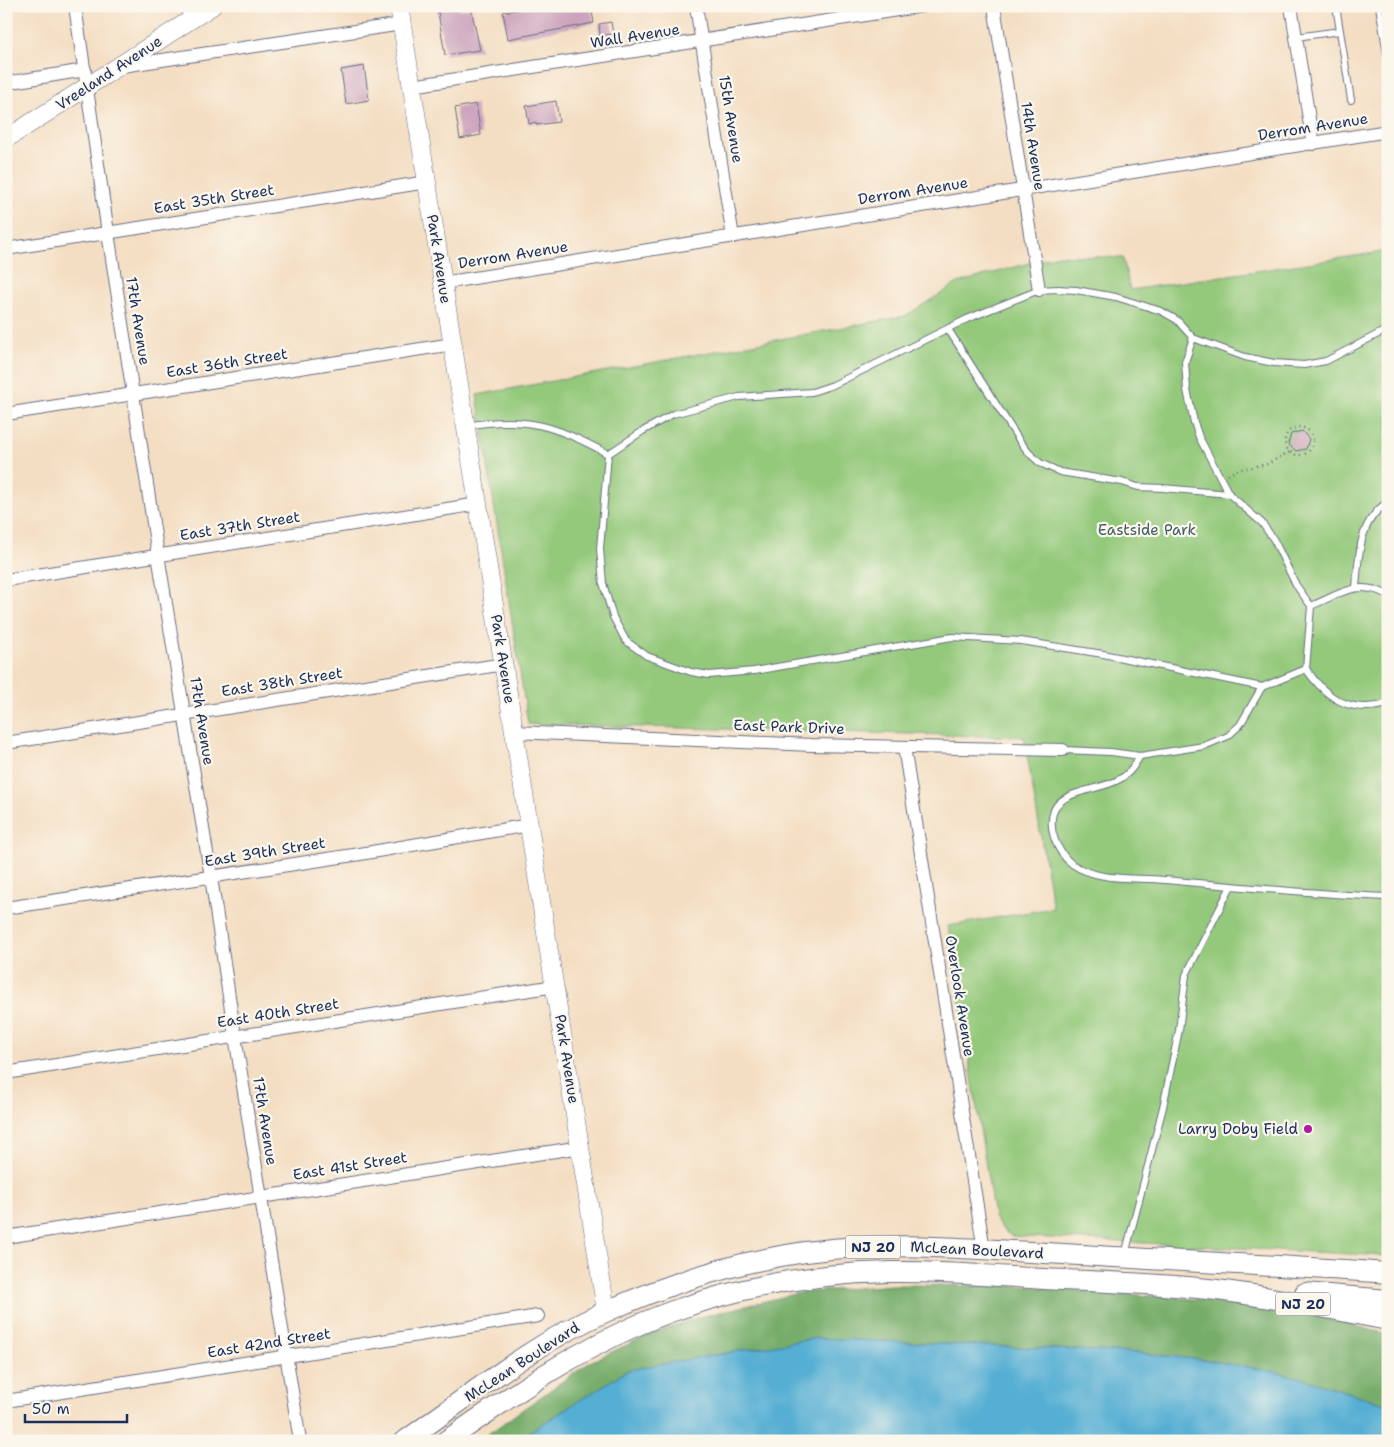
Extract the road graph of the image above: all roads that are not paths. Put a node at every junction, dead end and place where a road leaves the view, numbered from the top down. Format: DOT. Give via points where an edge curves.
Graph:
graph roads {
  1 [pos="75,6"];
  2 [pos="212,6"];
  3 [pos="696,6"];
  4 [pos="923,6"];
  5 [pos="994,6"];
  6 [pos="1291,6"];
  7 [pos="1336,6"];
  8 [pos="1379,6"];
  9 [pos="185,15"];
  10 [pos="400,15"];
  11 [pos="1340,31"];
  12 [pos="1296,37"];
  13 [pos="702,42"];
  14 [pos="1388,60"];
  15 [pos="117,67"];
  16 [pos="86,78"];
  17 [pos="6,84"];
  18 [pos="412,86"];
  19 [pos="1350,100"];
  20 [pos="1388,131"];
  21 [pos="6,139"];
  22 [pos="1313,144"];
  23 [pos="427,182"];
  24 [pos="1023,190"];
  25 [pos="108,232"];
  26 [pos="733,237"];
  27 [pos="6,249"];
  28 [pos="443,283"];
  29 [pos="1039,290"];
  30 [pos="948,328"];
  31 [pos="1388,328"];
  32 [pos="1193,338"];
  33 [pos="453,344"];
  34 [pos="134,394"];
  35 [pos="6,414"];
  36 [pos="466,426"];
  37 [pos="608,454"];
  38 [pos="1229,494"];
  39 [pos="1388,502"];
  40 [pos="478,504"];
  41 [pos="158,555"];
  42 [pos="6,580"];
  43 [pos="1356,587"];
  44 [pos="1388,595"];
  45 [pos="1311,606"];
  46 [pos="504,664"];
  47 [pos="1306,670"];
  48 [pos="1262,687"];
  49 [pos="1388,704"];
  50 [pos="184,714"];
  51 [pos="515,732"];
  52 [pos="6,743"];
  53 [pos="904,747"];
  54 [pos="1062,750"];
  55 [pos="1140,756"];
  56 [pos="529,825"];
  57 [pos="211,876"];
  58 [pos="1231,886"];
  59 [pos="1388,898"];
  60 [pos="6,908"];
  61 [pos="555,986"];
  62 [pos="235,1036"];
  63 [pos="6,1073"];
  64 [pos="581,1147"];
  65 [pos="261,1197"];
  66 [pos="6,1237"];
  67 [pos="984,1250"];
  68 [pos="1124,1258"];
  69 [pos="1388,1274"];
  70 [pos="1218,1290"];
  71 [pos="1388,1300"];
  72 [pos="606,1311"];
  73 [pos="538,1316"];
  74 [pos="1388,1320"];
  75 [pos="286,1357"];
  76 [pos="6,1401"];
  77 [pos="300,1441"];
  78 [pos="405,1441"];
  79 [pos="446,1441"];
  1 -- 16 [label="street, 17th Avenue"];
  2 -- 9 [label="street, Vreeland Avenue"];
  3 -- 13 [label="street, 15th Avenue"];
  4 -- 13 [label="street, Wall Avenue"];
  5 -- 24 [label="street, 14th Avenue"];
  6 -- 12 [label="street"];
  7 -- 11 [label="lane"];
  8 -- 14 [label="lane"];
  9 -- 15 [label="street, Vreeland Avenue"];
  10 -- 15 [label="street"];
  10 -- 18 [label="street, Park Avenue"];
  11 -- 12 [label="lane"];
  11 -- 19 [label="lane"];
  12 -- 22 [label="street"];
  13 -- 18 [label="street, Wall Avenue"];
  13 -- 26 [label="street, 15th Avenue"];
  15 -- 16 [label="street, Vreeland Avenue"];
  16 -- 17 [label="street"];
  16 -- 21 [label="street, Vreeland Avenue"];
  16 -- 25 [label="street, 17th Avenue"];
  18 -- 23 [label="street, Park Avenue"];
  20 -- 22 [label="street, Derrom Avenue"];
  22 -- 24 [label="street, Derrom Avenue"];
  23 -- 25 [label="street, East 35th Street"];
  23 -- 28 [label="street, Park Avenue"];
  24 -- 26 [label="street, Derrom Avenue"];
  24 -- 29 [label="street, 14th Avenue"];
  25 -- 27 [label="street, East 35th Street"];
  25 -- 34 [label="street, 17th Avenue"];
  26 -- 28 [label="street, Derrom Avenue"];
  28 -- 33 [label="street, Park Avenue"];
  29 -- 30 [label="lane"];
  29 -- 32 [label="lane" via="1076,290 1116,297 1162,311 1177,320"];
  30 -- 37 [label="lane" via="833,385 812,392 739,397 673,414"];
  30 -- 38 [label="lane" via="1019,440 1040,463 1060,472 1138,487"];
  31 -- 32 [label="lane" via="1326,361 1304,364 1274,363 1245,357"];
  32 -- 38 [label="lane" via="1186,362 1187,390 1194,422"];
  33 -- 34 [label="street, East 36th Street"];
  33 -- 36 [label="street, Park Avenue"];
  34 -- 35 [label="street, East 36th Street"];
  34 -- 41 [label="street, 17th Avenue"];
  36 -- 37 [label="lane" via="485,422 539,424 560,430"];
  36 -- 40 [label="street, Park Avenue"];
  37 -- 48 [label="lane" via="600,549 603,583 610,609 626,640 647,656 674,667 709,675 731,674 952,637 1021,641 1103,654"];
  38 -- 45 [label="lane" via="1262,523"];
  39 -- 43 [label="lane" via="1369,521 1360,541"];
  40 -- 41 [label="street, East 37th Street"];
  40 -- 46 [label="street, Park Avenue"];
  41 -- 42 [label="street, East 37th Street"];
  41 -- 50 [label="street, 17th Avenue"];
  43 -- 44 [label="lane"];
  43 -- 45 [label="lane"];
  45 -- 47 [label="lane"];
  46 -- 50 [label="street, East 38th Street"];
  46 -- 51 [label="street, Park Avenue"];
  47 -- 48 [label="lane"];
  47 -- 49 [label="lane" via="1319,687 1339,701 1359,707"];
  48 -- 55 [label="lane" via="1240,726 1228,736 1204,746"];
  50 -- 52 [label="street, East 38th Street"];
  50 -- 57 [label="street, 17th Avenue"];
  51 -- 53 [label="street, East Park Drive"];
  51 -- 56 [label="street, Park Avenue"];
  53 -- 54 [label="street, East Park Drive"];
  53 -- 67 [label="street, Overlook Avenue"];
  54 -- 55 [label="lane"];
  55 -- 58 [label="lane" via="1131,770 1117,781 1076,794 1057,805 1052,825 1060,850 1072,864 1105,876"];
  56 -- 57 [label="street, East 39th Street"];
  56 -- 61 [label="street, Park Avenue"];
  57 -- 60 [label="street, East 39th Street"];
  57 -- 62 [label="street, 17th Avenue"];
  58 -- 59 [label="lane"];
  58 -- 68 [label="lane" via="1186,975 1179,1030 1163,1107"];
  61 -- 62 [label="street, East 40th Street"];
  61 -- 64 [label="street, Park Avenue"];
  62 -- 63 [label="street, East 40th Street"];
  62 -- 65 [label="street, 17th Avenue"];
  64 -- 65 [label="street, East 41st Street"];
  64 -- 72 [label="street, Park Avenue"];
  65 -- 66 [label="street, East 41st Street"];
  65 -- 75 [label="street, 17th Avenue"];
  67 -- 68 [label="main road, McLean Boulevard / NJ 20"];
  67 -- 72 [label="main road, McLean Boulevard / NJ 20" via="882,1246 783,1255 689,1279"];
  68 -- 69 [label="main road, McLean Boulevard / NJ 20"];
  70 -- 71 [label="main road"];
  70 -- 74 [label="main road, McLean Boulevard / NJ 20"];
  70 -- 79 [label="main road, McLean Boulevard / NJ 20" via="894,1272 843,1274 769,1284 672,1311 603,1341 538,1378"];
  72 -- 78 [label="main road, McLean Boulevard / NJ 20" via="536,1350"];
  73 -- 75 [label="street, East 42nd Street"];
  75 -- 76 [label="street, East 42nd Street"];
  75 -- 77 [label="street, 17th Avenue"];
}
